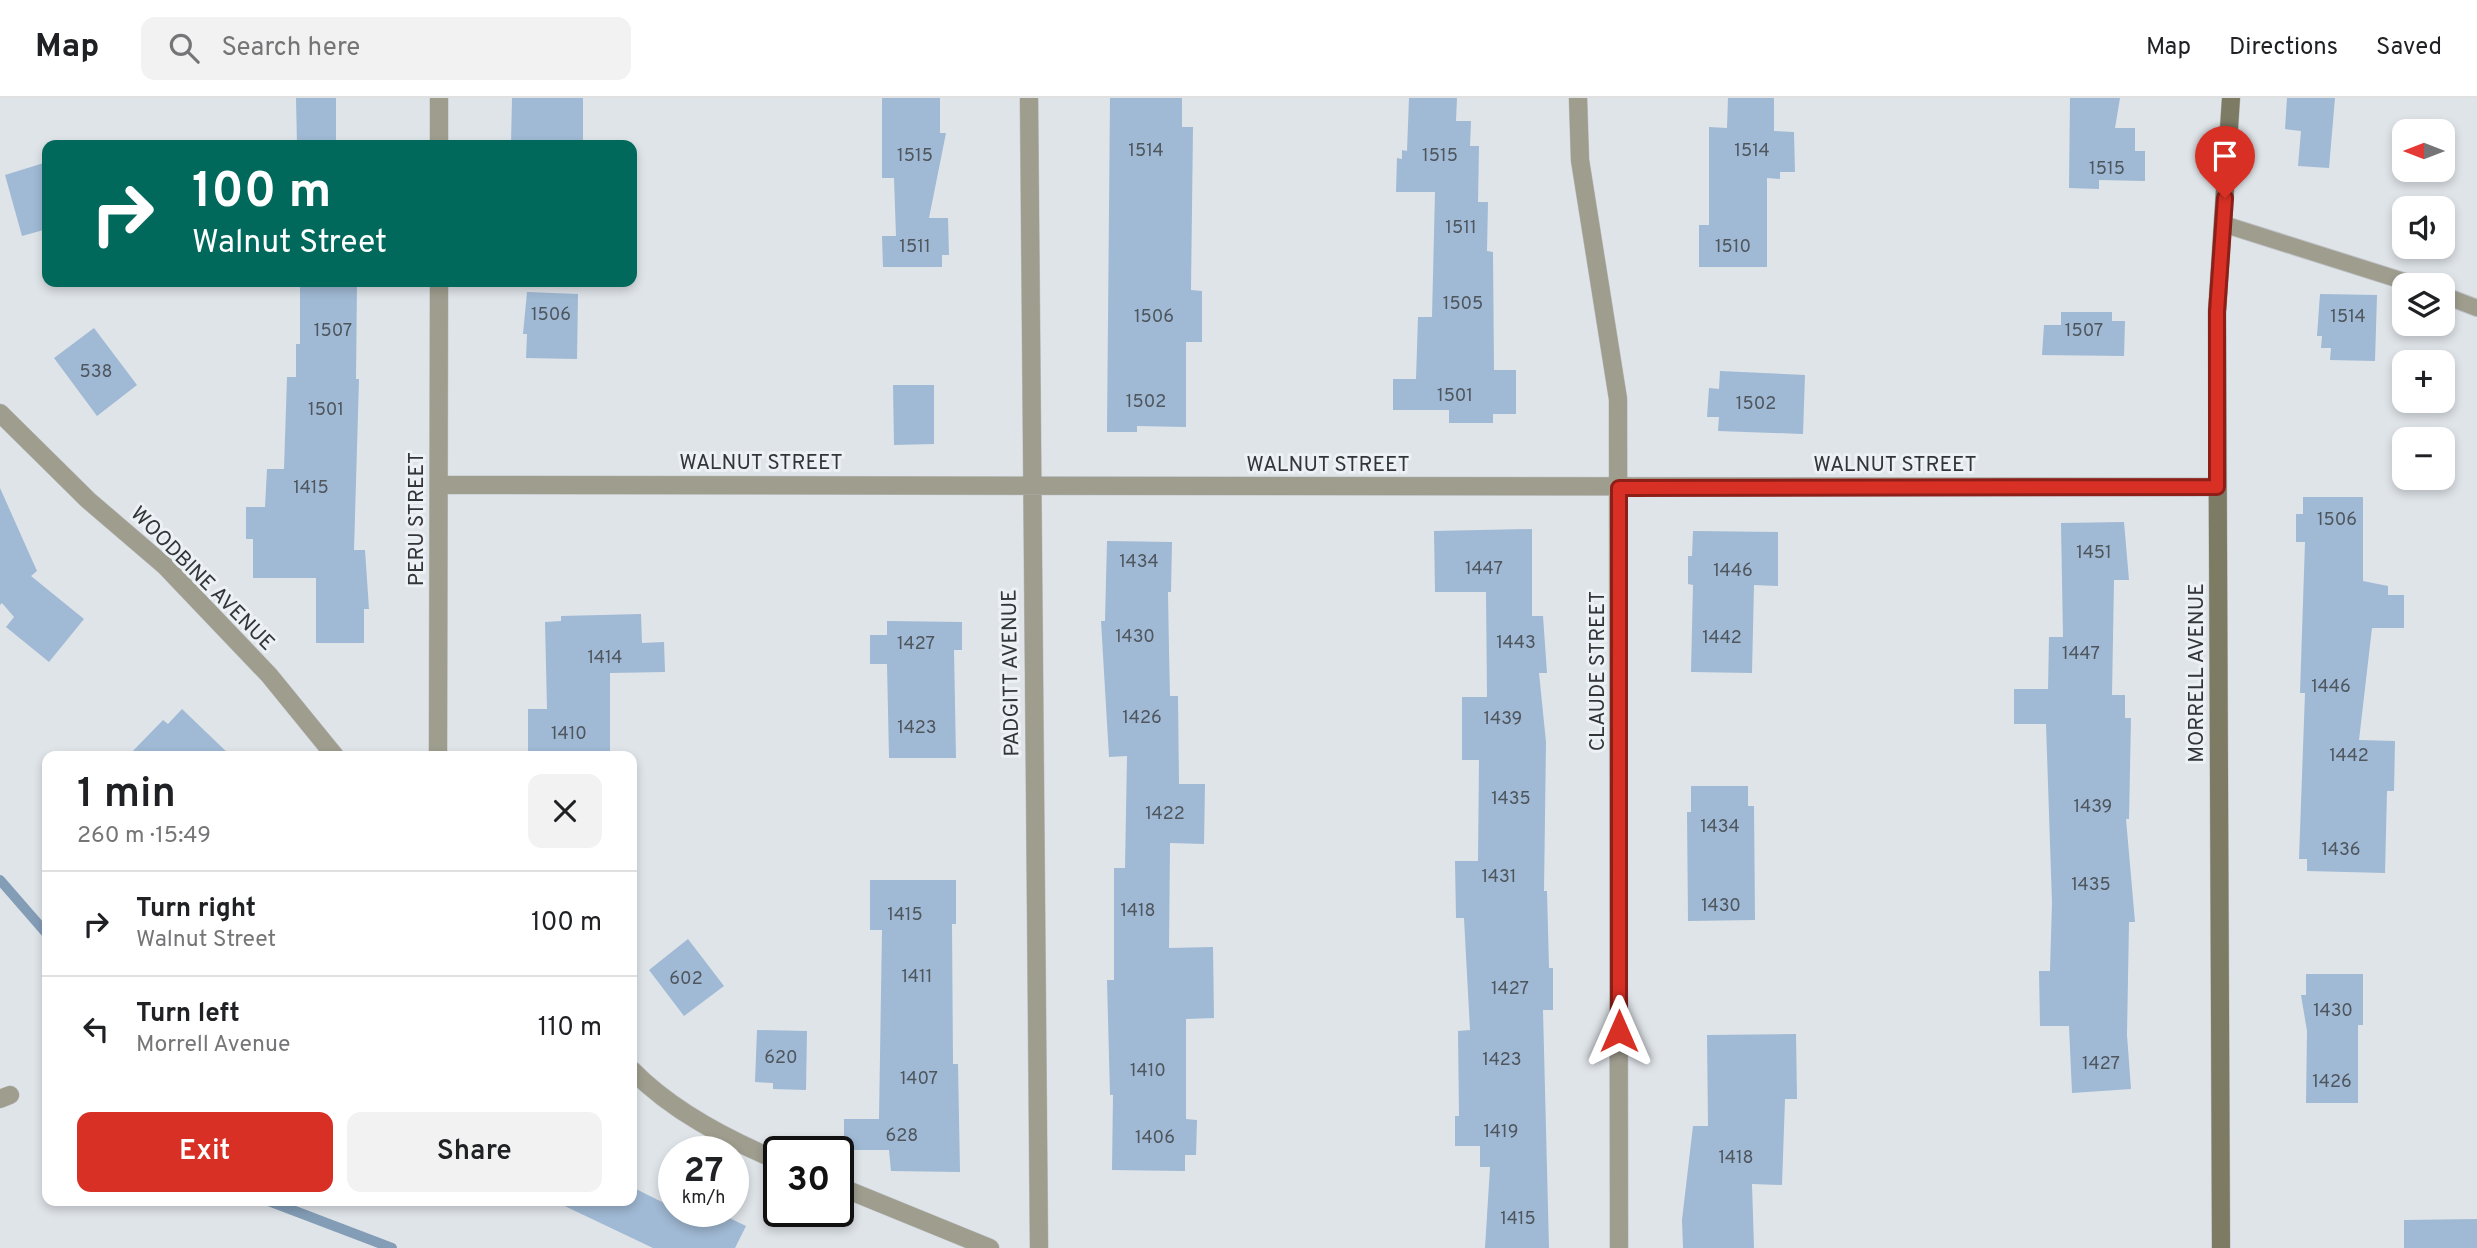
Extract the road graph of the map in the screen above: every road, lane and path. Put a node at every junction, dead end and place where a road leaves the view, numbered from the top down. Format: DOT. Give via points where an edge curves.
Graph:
graph roads {
  1 [pos="439,98"];
  2 [pos="1029,98"];
  3 [pos="1578,98"];
  4 [pos="2231,98"];
  5 [pos="439,140"];
  6 [pos="2223,224"];
  7 [pos="2392,277"];
  8 [pos="439,287"];
  9 [pos="2455,300"];
  10 [pos="2477,308"];
  11 [pos="0,413"];
  12 [pos="439,485"];
  13 [pos="1031,486"];
  14 [pos="2217,487"];
  15 [pos="1619,488"];
  16 [pos="331,751"];
  17 [pos="438,751"];
  18 [pos="637,1074"];
  19 [pos="763,1154"];
  20 [pos="854,1192"];
  21 [pos="990,1248"];
  22 [pos="1039,1248"];
  23 [pos="1619,1248"];
  24 [pos="2221,1248"];
  1 -- 5 [label="street"];
  2 -- 13 [label="street, PADGITT AVENUE"];
  3 -- 15 [label="street, CLAUDE STREET" via="1580,160 1618,399"];
  4 -- 6 [label="street, MORRELL AVENUE"];
  6 -- 7 [label="lane"];
  6 -- 14 [label="street, MORRELL AVENUE" via="2217,312"];
  8 -- 12 [label="street, PERU STREET"];
  9 -- 10 [label="lane"];
  11 -- 16 [label="street, WOODBINE AVENUE" via="88,500 164,566 269,675"];
  12 -- 13 [label="street, WALNUT STREET"];
  12 -- 17 [label="street, PERU STREET"];
  13 -- 15 [label="street, WALNUT STREET"];
  13 -- 22 [label="street, PADGITT AVENUE"];
  14 -- 15 [label="street, WALNUT STREET"];
  14 -- 24 [label="street, MORRELL AVENUE"];
  15 -- 23 [label="street, CLAUDE STREET"];
  18 -- 19 [label="street" via="683,1112"];
  20 -- 21 [label="street"];
}
